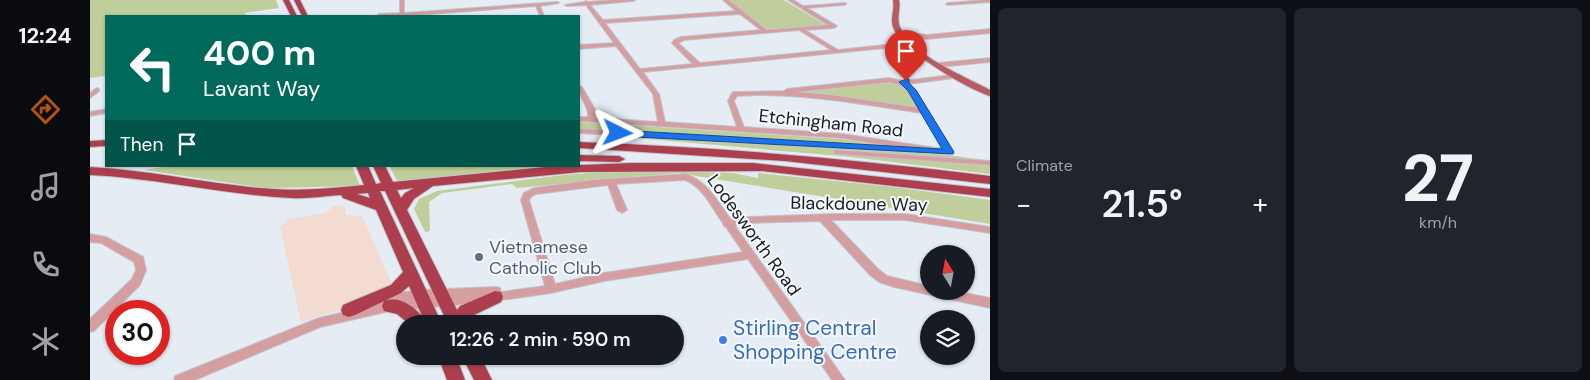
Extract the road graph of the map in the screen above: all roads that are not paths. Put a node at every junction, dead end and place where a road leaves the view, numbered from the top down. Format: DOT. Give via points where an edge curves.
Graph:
graph roads {
  1 [pos="286,0"];
  2 [pos="297,0"];
  3 [pos="402,0"];
  4 [pos="620,0"];
  5 [pos="633,0"];
  6 [pos="725,0"];
  7 [pos="790,0"];
  8 [pos="896,0"];
  9 [pos="902,0"];
  10 [pos="990,1"];
  11 [pos="562,2"];
  12 [pos="586,3"];
  13 [pos="844,4"];
  14 [pos="948,4"];
  15 [pos="538,6"];
  16 [pos="802,7"];
  17 [pos="741,12"];
  18 [pos="294,15"];
  19 [pos="304,15"];
  20 [pos="402,15"];
  21 [pos="542,15"];
  22 [pos="601,22"];
  23 [pos="800,29"];
  24 [pos="990,31"];
  25 [pos="767,32"];
  26 [pos="902,34"];
  27 [pos="618,44"];
  28 [pos="894,46"];
  29 [pos="580,47"];
  30 [pos="838,52"];
  31 [pos="990,60"];
  32 [pos="940,64"];
  33 [pos="698,65"];
  34 [pos="638,71"];
  35 [pos="959,76"];
  36 [pos="904,82"];
  37 [pos="580,89"];
  38 [pos="97,90"];
  39 [pos="990,92"];
  40 [pos="765,93"];
  41 [pos="90,96"];
  42 [pos="105,111"];
  43 [pos="925,111"];
  44 [pos="90,114"];
  45 [pos="580,119"];
  46 [pos="591,119"];
  47 [pos="662,124"];
  48 [pos="741,129"];
  49 [pos="580,131"];
  50 [pos="580,131"];
  51 [pos="580,137"];
  52 [pos="90,144"];
  53 [pos="105,144"];
  54 [pos="580,145"];
  55 [pos="90,150"];
  56 [pos="105,150"];
  57 [pos="731,152"];
  58 [pos="949,152"];
  59 [pos="580,158"];
  60 [pos="90,163"];
  61 [pos="105,163"];
  62 [pos="990,163"];
  63 [pos="362,167"];
  64 [pos="379,167"];
  65 [pos="760,168"];
  66 [pos="90,171"];
  67 [pos="990,180"];
  68 [pos="611,182"];
  69 [pos="434,183"];
  70 [pos="389,188"];
  71 [pos="373,190"];
  72 [pos="990,193"];
  73 [pos="290,194"];
  74 [pos="382,208"];
  75 [pos="400,210"];
  76 [pos="622,210"];
  77 [pos="823,218"];
  78 [pos="727,224"];
  79 [pos="990,230"];
  80 [pos="90,238"];
  81 [pos="749,255"];
  82 [pos="412,273"];
  83 [pos="920,288"];
  84 [pos="551,289"];
  85 [pos="443,297"];
  86 [pos="495,297"];
  87 [pos="423,298"];
  88 [pos="975,300"];
  89 [pos="990,303"];
  90 [pos="390,306"];
  91 [pos="349,310"];
  92 [pos="412,315"];
  93 [pos="430,315"];
  94 [pos="452,315"];
  95 [pos="463,315"];
  96 [pos="318,323"];
  97 [pos="90,327"];
  98 [pos="450,365"];
  99 [pos="475,365"];
  100 [pos="180,380"];
  101 [pos="456,380"];
  102 [pos="482,380"];
  103 [pos="839,380"];
  1 -- 18 [label="highway"];
  2 -- 19 [label="highway"];
  3 -- 20 [label="street"];
  4 -- 12 [label="street"];
  5 -- 12 [label="street"];
  6 -- 17 [label="street"];
  7 -- 16 [label="street"];
  8 -- 26 [label="main road" via="895,24"];
  9 -- 26 [label="main road" via="899,25"];
  10 -- 14 [label="street"];
  11 -- 12 [label="street"];
  11 -- 15 [label="street"];
  12 -- 22 [label="street"];
  13 -- 16 [label="street"];
  15 -- 20 [label="street"];
  15 -- 21 [label="street"];
  16 -- 23 [label="street" via="834,26"];
  17 -- 22 [label="street"];
  17 -- 25 [label="street"];
  22 -- 27 [label="street"];
  23 -- 25 [label="street"];
  23 -- 30 [label="street"];
  24 -- 26 [label="street" via="927,37"];
  25 -- 33 [label="street" via="676,41"];
  26 -- 32 [label="main road"];
  27 -- 29 [label="street"];
  27 -- 34 [label="street"];
  28 -- 30 [label="street"];
  30 -- 33 [label="street"];
  31 -- 32 [label="street"];
  32 -- 35 [label="main road"];
  32 -- 39 [label="main road"];
  33 -- 34 [label="street"];
  34 -- 47 [label="street" via="656,94"];
  35 -- 36 [label="street"];
  35 -- 39 [label="main road"];
  36 -- 40 [label="street" via="889,80"];
  36 -- 43 [label="street"];
  37 -- 46 [label="street" via="592,111"];
  38 -- 41 [label="street"];
  40 -- 43 [label="street"];
  40 -- 48 [label="street" via="734,94 731,101"];
  42 -- 44 [label="street"];
  43 -- 58 [label="street"];
  45 -- 46 [label="street, Etchingham Road"];
  46 -- 47 [label="street, Etchingham Road"];
  47 -- 48 [label="street, Etchingham Road"];
  48 -- 58 [label="street, Etchingham Road" via="842,136"];
  49 -- 58 [label="street, Etchingham Road"];
  50 -- 62 [label="street, Etchingham Road"];
  51 -- 57 [label="highway"];
  52 -- 53 [label="highway"];
  54 -- 57 [label="highway"];
  55 -- 56 [label="highway"];
  57 -- 67 [label="highway"];
  59 -- 65 [label="highway"];
  60 -- 61 [label="highway"];
  63 -- 71 [label="highway"];
  64 -- 70 [label="highway"];
  65 -- 69 [label="highway" via="600,167"];
  65 -- 72 [label="highway"];
  66 -- 73 [label="highway" via="156,176 220,188"];
  68 -- 76 [label="street"];
  68 -- 78 [label="street, Lodesworth Road" via="692,179 698,182"];
  68 -- 84 [label="street, Lodesworth Road" via="534,191 527,195 525,200"];
  69 -- 70 [label="highway"];
  69 -- 75 [label="highway" via="410,196"];
  70 -- 71 [label="highway"];
  70 -- 75 [label="highway"];
  71 -- 73 [label="highway"];
  71 -- 74 [label="highway"];
  73 -- 74 [label="highway" via="355,196"];
  74 -- 82 [label="highway"];
  75 -- 85 [label="highway"];
  77 -- 78 [label="street, Blackdoune Way" via="748,220"];
  77 -- 79 [label="street, Blackdoune Way" via="914,217"];
  77 -- 83 [label="street" via="883,279"];
  78 -- 81 [label="street, Lodesworth Road"];
  80 -- 97 [label="street" via="103,240 139,260 141,270 136,282"];
  81 -- 84 [label="street" via="604,277"];
  81 -- 103 [label="street, Lodesworth Road"];
  82 -- 87 [label="highway"];
  82 -- 91 [label="highway" via="396,288"];
  84 -- 85 [label="street"];
  84 -- 86 [label="street"];
  85 -- 86 [label="street"];
  85 -- 87 [label="street"];
  85 -- 94 [label="highway"];
  86 -- 95 [label="highway"];
  87 -- 90 [label="street"];
  87 -- 91 [label="street" via="385,299"];
  87 -- 93 [label="highway"];
  88 -- 89 [label="street"];
  90 -- 92 [label="highway" via="401,307"];
  90 -- 96 [label="street"];
  91 -- 96 [label="street"];
  96 -- 100 [label="street"];
  98 -- 101 [label="highway"];
  99 -- 102 [label="highway"];
}
